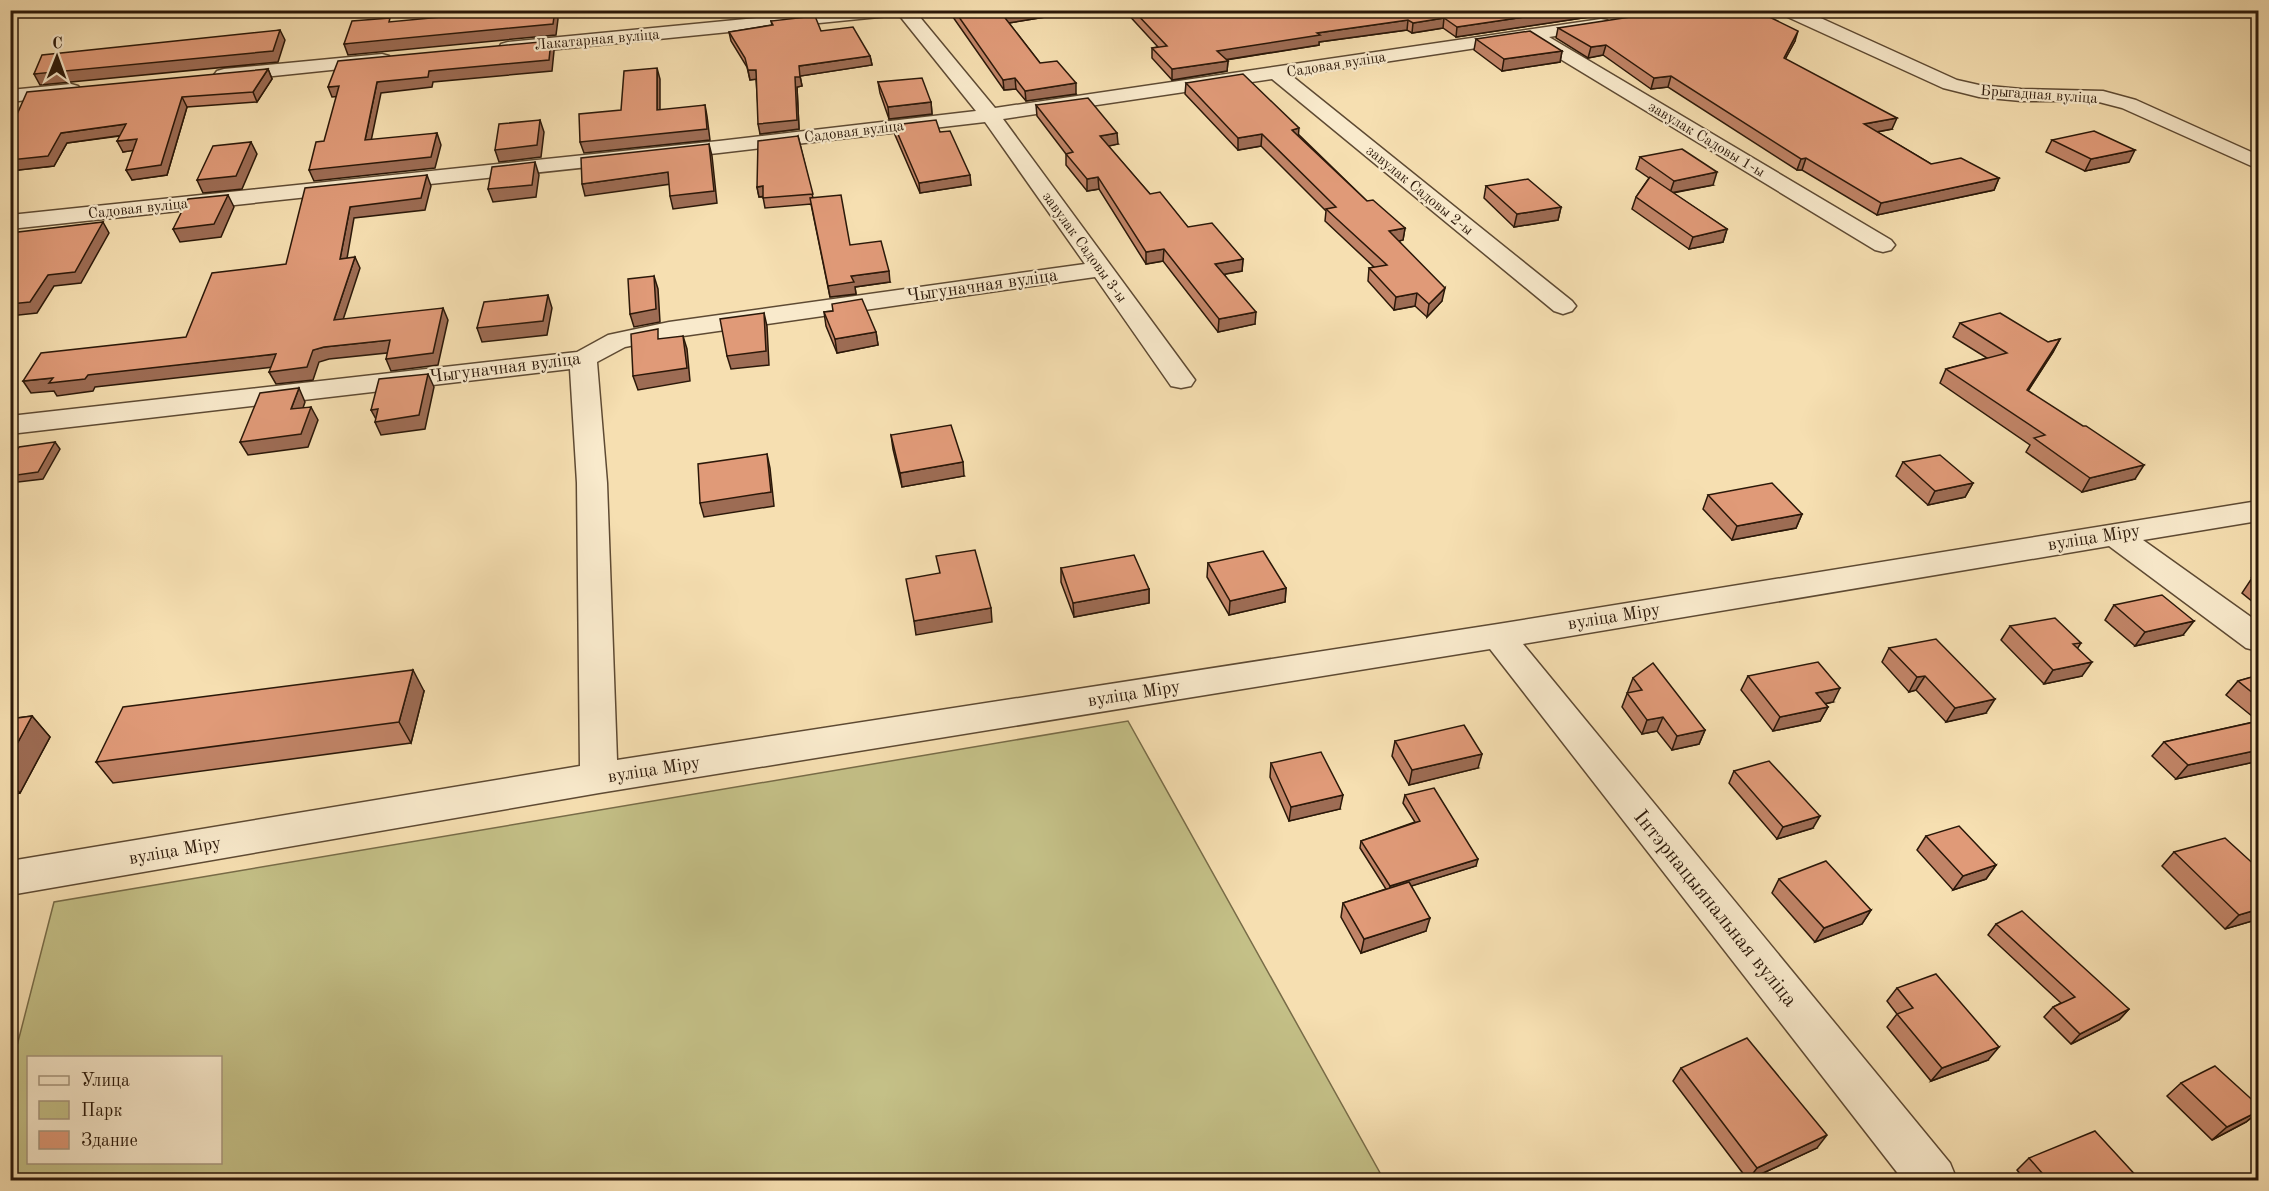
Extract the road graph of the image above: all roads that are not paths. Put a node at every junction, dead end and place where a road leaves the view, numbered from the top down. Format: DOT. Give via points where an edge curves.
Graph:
graph roads {
  1 [pos="898,10"];
  2 [pos="904,10"];
  3 [pos="1787,10"];
  4 [pos="1624,20"];
  5 [pos="1531,34"];
  6 [pos="495,49"];
  7 [pos="401,58"];
  8 [pos="1277,74"];
  9 [pos="212,76"];
  10 [pos="93,88"];
  11 [pos="10,96"];
  12 [pos="990,115"];
  13 [pos="2259,163"];
  14 [pos="10,222"];
  15 [pos="1883,245"];
  16 [pos="1101,268"];
  17 [pos="1563,306"];
  18 [pos="583,359"];
  19 [pos="1180,380"];
  20 [pos="10,425"];
  21 [pos="2259,511"];
  22 [pos="2114,534"];
  23 [pos="1498,636"];
  24 [pos="2259,639"];
  25 [pos="599,778"];
  26 [pos="10,878"];
  27 [pos="1933,1180"];
  1 -- 6 [label="street, Лакатарная вуліца"];
  2 -- 12 [label="street, завулак Садовы 3-ы"];
  3 -- 13 [label="street, Брыгадная вуліца" via="1950,84 2020,95 2096,95 2129,104"];
  4 -- 5 [label="street, Садовая вуліца"];
  5 -- 8 [label="street, Садовая вуліца"];
  5 -- 15 [label="street, завулак Садовы 1-ы"];
  7 -- 9 [label="street"];
  8 -- 12 [label="street, Садовая вуліца"];
  8 -- 17 [label="street, завулак Садовы 2-ы"];
  10 -- 11 [label="street"];
  12 -- 14 [label="street, Садовая вуліца"];
  12 -- 16 [label="street, завулак Садовы 3-ы"];
  16 -- 18 [label="street, Чыгуначная вуліца" via="669,330 617,341"];
  16 -- 19 [label="street, завулак Садовы 3-ы"];
  18 -- 20 [label="street, Чыгуначная вуліца"];
  18 -- 25 [label="street" via="592,483"];
  21 -- 22 [label="street, вуліца Міру"];
  22 -- 23 [label="street, вуліца Міру"];
  22 -- 24 [label="street"];
  23 -- 25 [label="street, вуліца Міру"];
  23 -- 27 [label="street, Інтэрнацыянальная вуліца"];
  25 -- 26 [label="street, вуліца Міру"];
}
